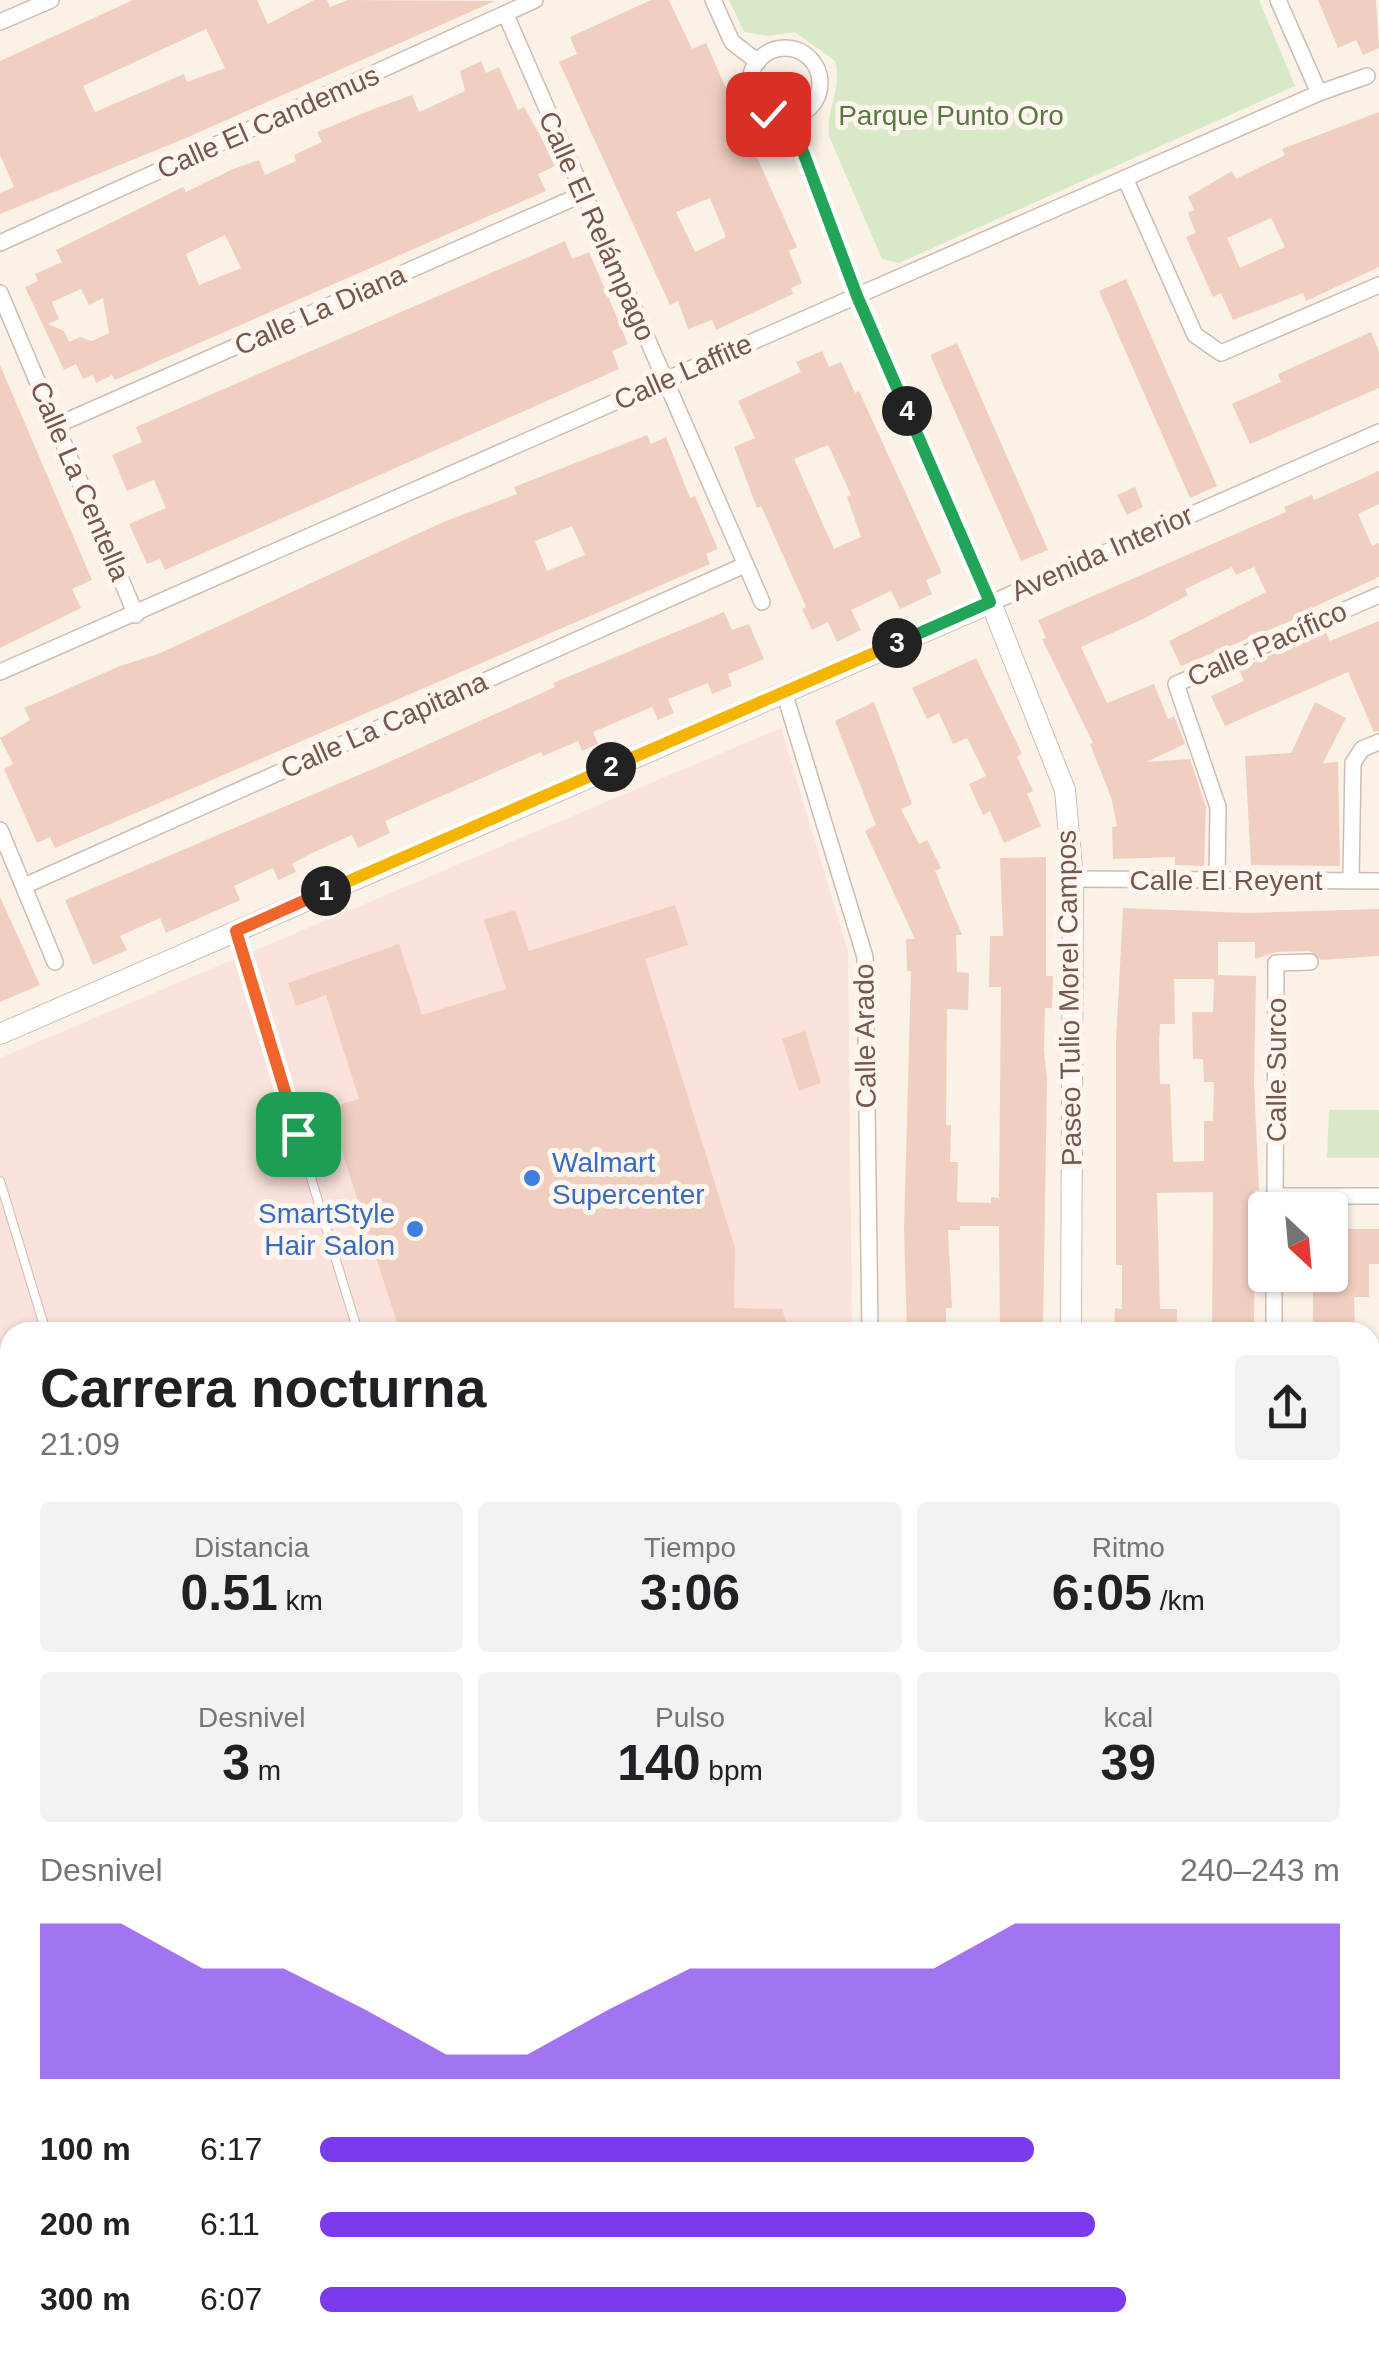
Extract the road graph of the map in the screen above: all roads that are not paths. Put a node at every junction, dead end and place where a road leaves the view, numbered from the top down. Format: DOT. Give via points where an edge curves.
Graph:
graph roads {
  1 [pos="51,0"];
  2 [pos="535,0"];
  3 [pos="713,0"];
  4 [pos="1278,0"];
  5 [pos="506,15"];
  6 [pos="0,22"];
  7 [pos="758,62"];
  8 [pos="1367,76"];
  9 [pos="1319,93"];
  10 [pos="790,117"];
  11 [pos="1125,178"];
  12 [pos="583,194"];
  13 [pos="0,243"];
  14 [pos="1379,285"];
  15 [pos="0,293"];
  16 [pos="857,296"];
  17 [pos="664,379"];
  18 [pos="58,425"];
  19 [pos="1379,432"];
  20 [pos="744,565"];
  21 [pos="1379,595"];
  22 [pos="762,602"];
  23 [pos="990,602"];
  24 [pos="136,615"];
  25 [pos="0,672"];
  26 [pos="784,692"];
  27 [pos="1379,742"];
  28 [pos="0,830"];
  29 [pos="1073,879"];
  30 [pos="1218,880"];
  31 [pos="1351,880"];
  32 [pos="1379,880"];
  33 [pos="24,886"];
  34 [pos="236,931"];
  35 [pos="55,962"];
  36 [pos="1310,962"];
  37 [pos="0,1034"];
  38 [pos="0,1181"];
  39 [pos="1275,1192"];
  40 [pos="1379,1196"];
  41 [pos="1348,1198"];
  42 [pos="1274,1292"];
  43 [pos="43,1322"];
  44 [pos="355,1322"];
  45 [pos="870,1322"];
  46 [pos="1070,1322"];
  47 [pos="1274,1322"];
  1 -- 6 [label="street"];
  2 -- 5 [label="street, Calle El Candemus"];
  3 -- 7 [label="street" via="732,42"];
  4 -- 9 [label="street"];
  5 -- 12 [label="street, Calle El Relámpago"];
  5 -- 13 [label="street, Calle El Candemus"];
  7 -- 10 [label="street" via="750,80 758,105"];
  7 -- 10 [label="street" via="789,48 812,61 819,74 816,100"];
  8 -- 9 [label="street, Calle Laffite"];
  9 -- 11 [label="street, Calle Laffite"];
  10 -- 16 [label="street, Paseo Tulio Morel Campos"];
  11 -- 14 [label="street" via="1195,335 1221,352"];
  11 -- 16 [label="street, Calle Laffite"];
  12 -- 17 [label="street, Calle El Relámpago"];
  12 -- 18 [label="street, Calle La Diana"];
  15 -- 18 [label="street, Calle La Centella"];
  16 -- 17 [label="street, Calle Laffite"];
  16 -- 23 [label="street, Paseo Tulio Morel Campos"];
  17 -- 20 [label="street, Calle El Relámpago"];
  17 -- 24 [label="street, Calle Laffite"];
  18 -- 24 [label="street, Calle La Centella"];
  19 -- 23 [label="street, Avenida Interior"];
  20 -- 22 [label="street, Calle El Relámpago"];
  20 -- 33 [label="street, Calle La Capitana"];
  21 -- 30 [label="street, Calle Pacífico" via="1176,684 1218,807"];
  23 -- 26 [label="street, Avenida Interior"];
  23 -- 29 [label="street, Paseo Tulio Morel Campos" via="1065,790"];
  24 -- 25 [label="street, Calle Laffite"];
  26 -- 34 [label="street, Avenida Interior"];
  26 -- 45 [label="street, Calle Arado" via="865,957"];
  27 -- 31 [label="street" via="1362,749 1353,763"];
  28 -- 33 [label="street"];
  29 -- 30 [label="street, Calle El Reyent"];
  29 -- 46 [label="street, Paseo Tulio Morel Campos"];
  30 -- 31 [label="street, Calle El Reyent"];
  31 -- 32 [label="street, Calle El Reyent"];
  33 -- 35 [label="street"];
  34 -- 37 [label="street, Avenida Interior"];
  34 -- 44 [label="lane"];
  36 -- 39 [label="street, Calle Surco" via="1276,963"];
  38 -- 43 [label="lane"];
  40 -- 41 [label="street"];
  42 -- 47 [label="street"];
}
